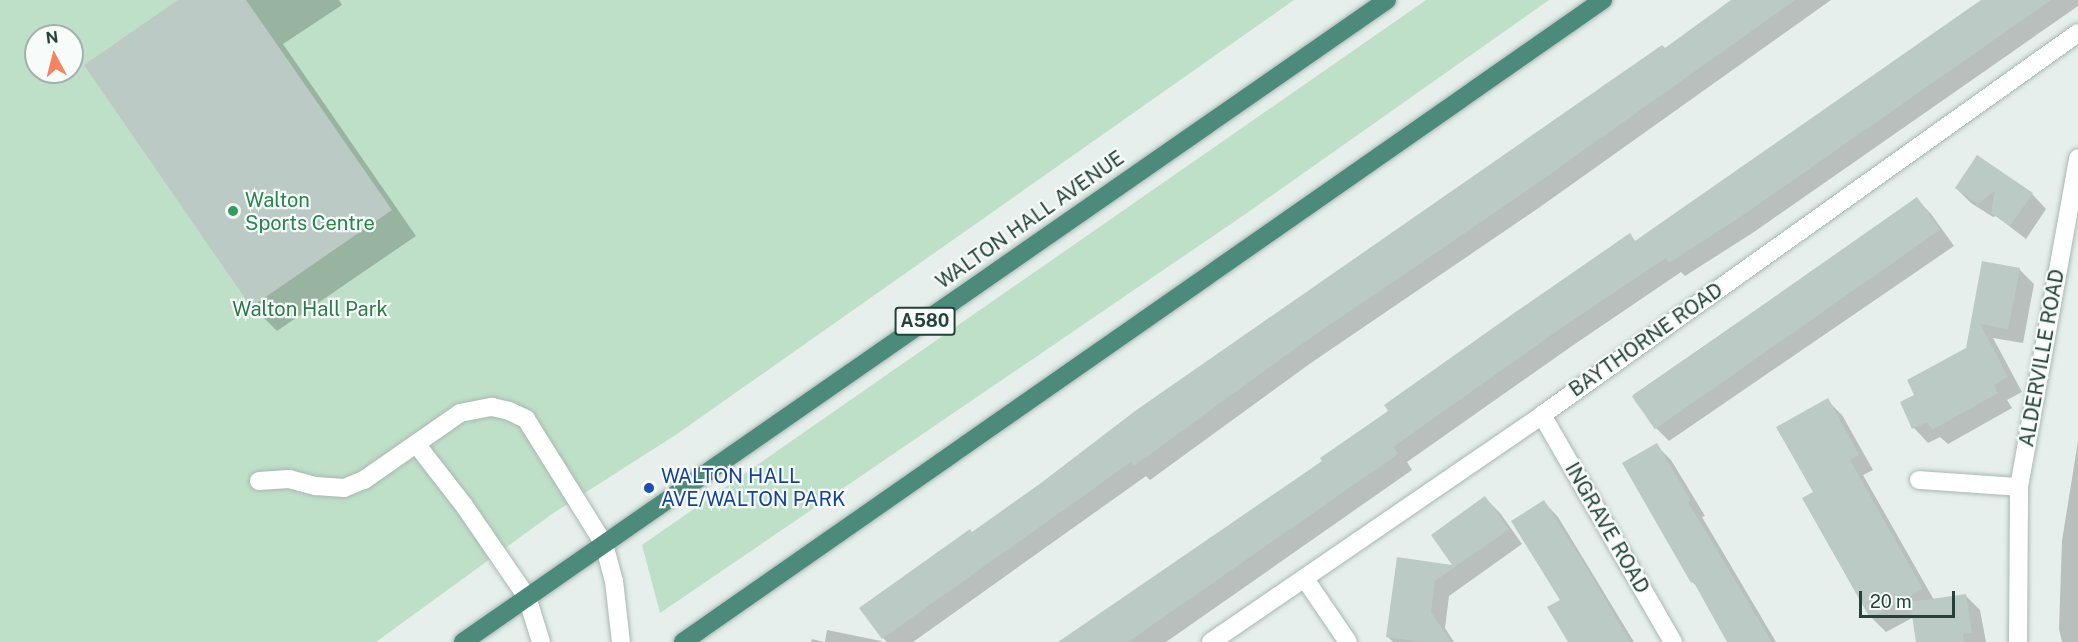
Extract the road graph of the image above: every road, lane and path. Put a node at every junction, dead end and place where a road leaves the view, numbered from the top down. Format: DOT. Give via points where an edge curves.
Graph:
graph roads {
  1 [pos="1387,0"];
  2 [pos="1603,0"];
  3 [pos="2078,33"];
  4 [pos="2078,158"];
  5 [pos="1542,415"];
  6 [pos="417,445"];
  7 [pos="1919,480"];
  8 [pos="260,481"];
  9 [pos="2019,487"];
  10 [pos="604,544"];
  11 [pos="1305,579"];
  12 [pos="528,597"];
  13 [pos="463,642"];
  14 [pos="541,642"];
  15 [pos="621,642"];
  16 [pos="683,642"];
  17 [pos="1211,642"];
  18 [pos="1348,642"];
  19 [pos="1673,642"];
  20 [pos="2018,642"];
  1 -- 10 [label="highway, WALTON HALL AVENUE / A580"];
  2 -- 16 [label="highway"];
  3 -- 5 [label="street, BAYTHORNE ROAD"];
  4 -- 9 [label="street, ALDERVILLE ROAD"];
  5 -- 11 [label="street, BAYTHORNE ROAD"];
  5 -- 19 [label="street, INGRAVE ROAD"];
  6 -- 8 [label="street" via="364,480 344,488 289,479"];
  6 -- 10 [label="street" via="460,413 476,408 492,406 526,419"];
  6 -- 12 [label="street"];
  7 -- 9 [label="street"];
  9 -- 20 [label="street, ALDERVILLE ROAD"];
  10 -- 12 [label="highway, WALTON HALL AVENUE / A580"];
  10 -- 15 [label="street" via="614,581"];
  11 -- 17 [label="street, BAYTHORNE ROAD"];
  11 -- 18 [label="street"];
  12 -- 13 [label="highway, WALTON HALL AVENUE / A580"];
  12 -- 14 [label="street"];
}
